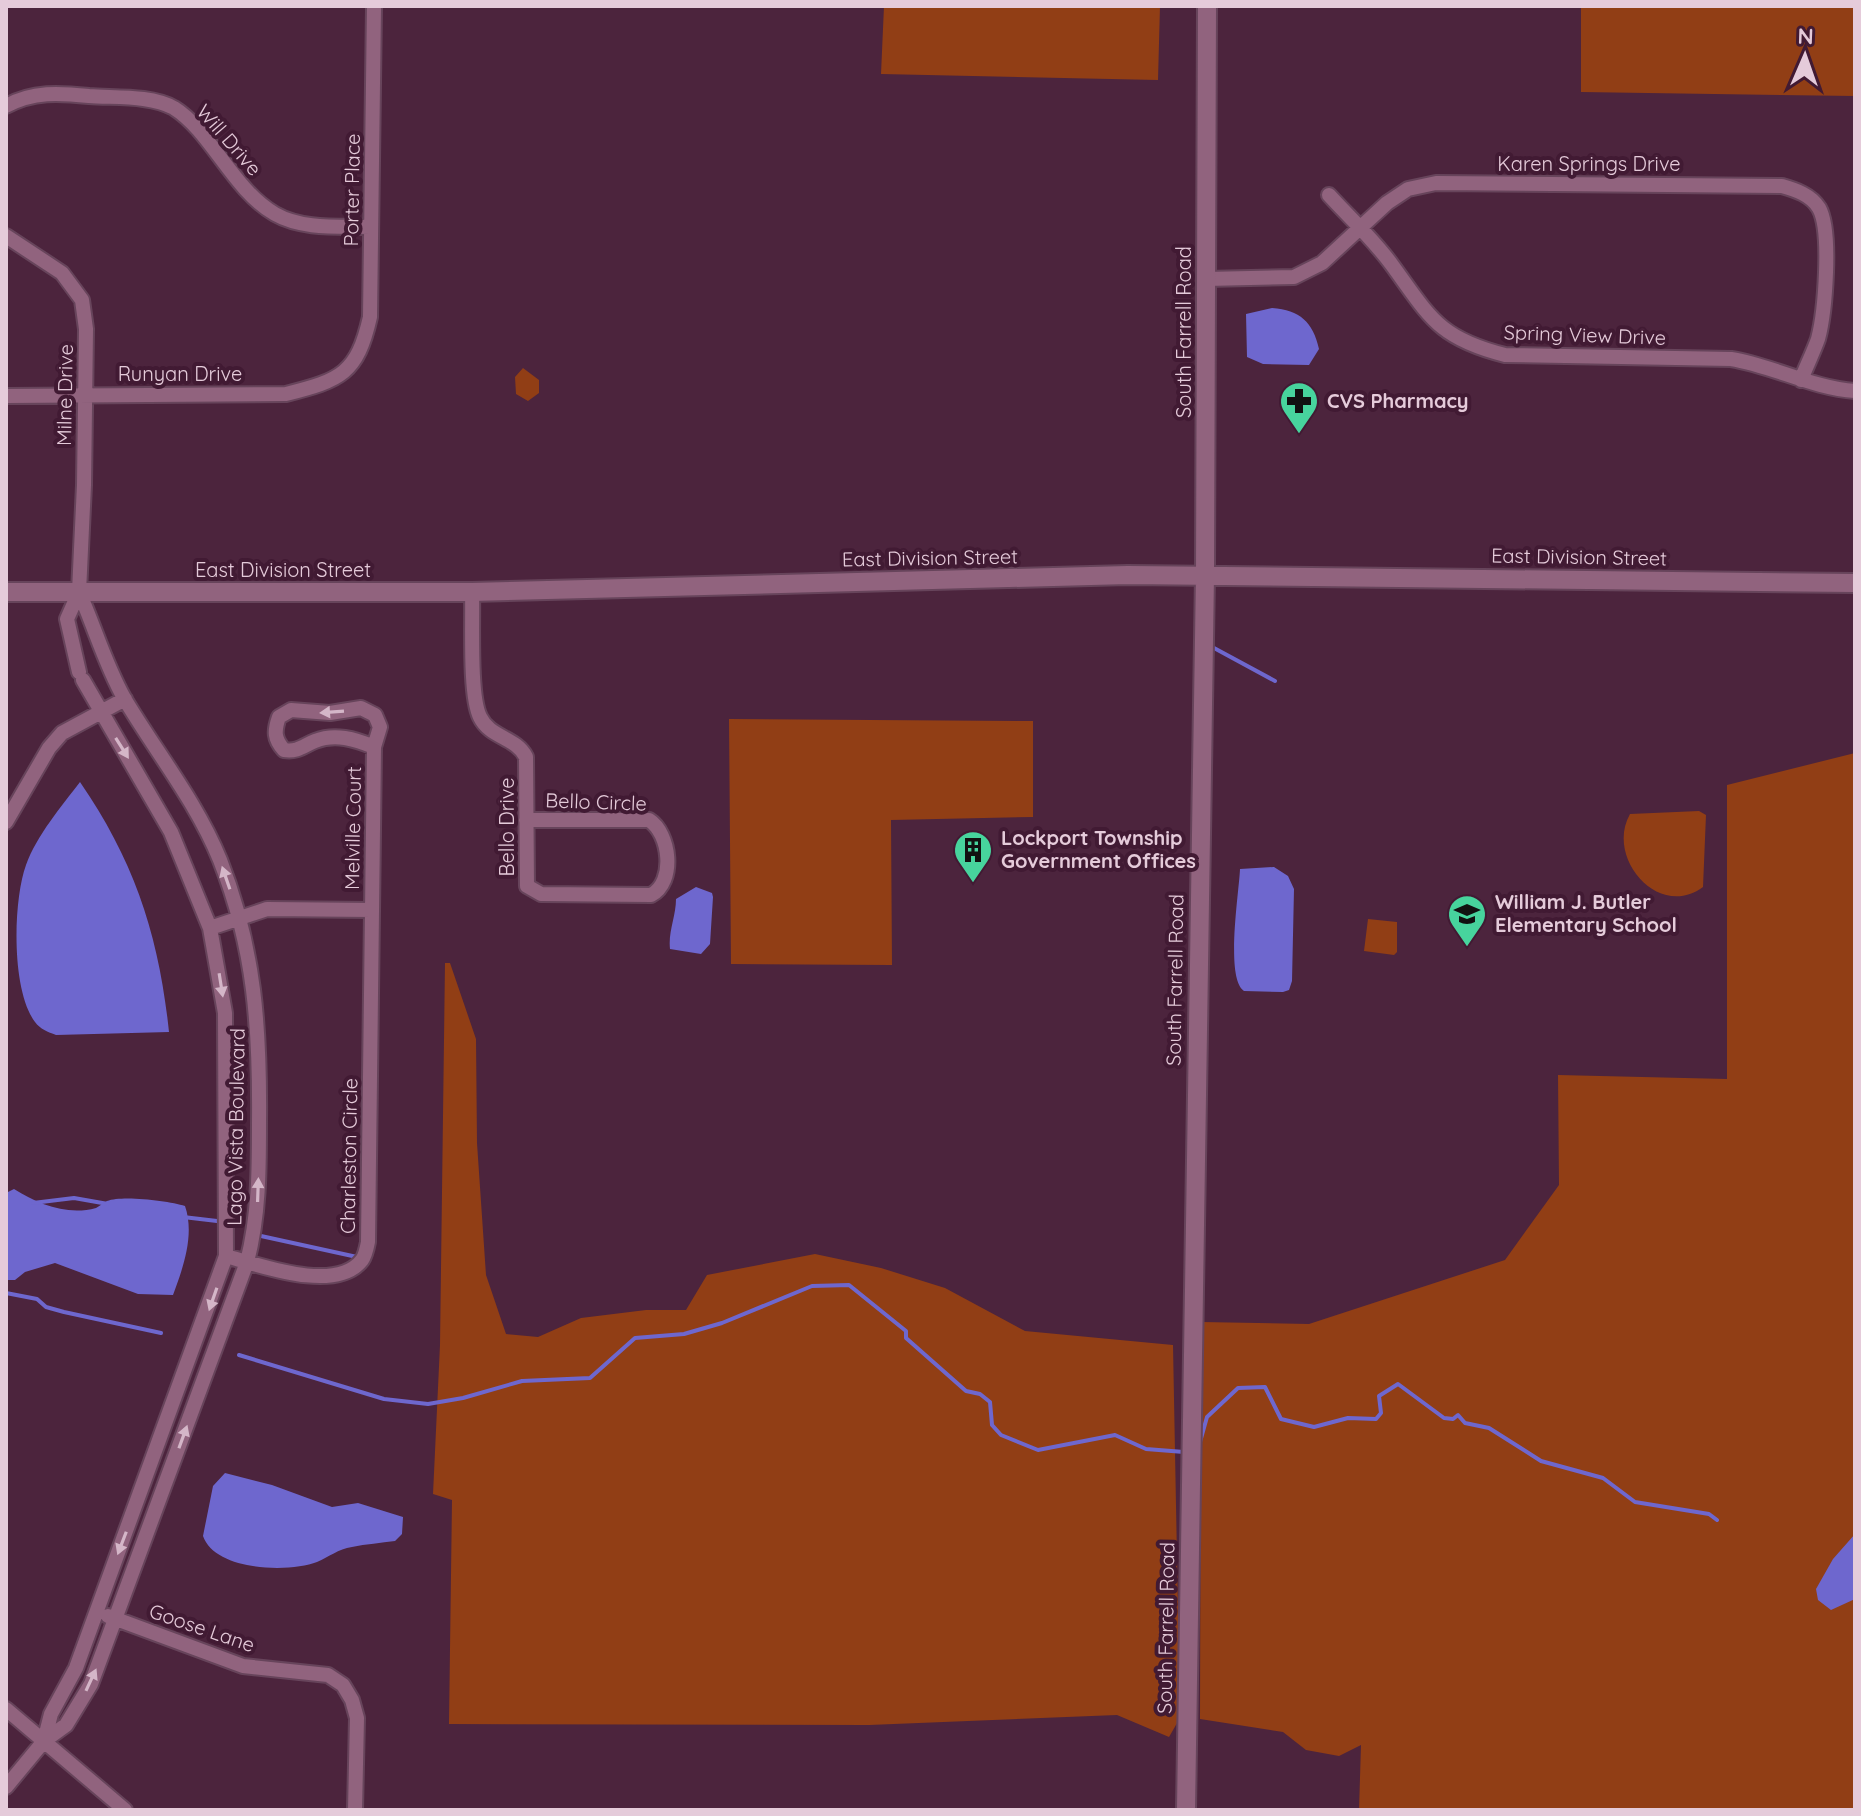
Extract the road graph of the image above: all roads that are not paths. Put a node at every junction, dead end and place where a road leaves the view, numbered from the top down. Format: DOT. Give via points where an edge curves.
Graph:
graph roads {
  1 [pos="374,6"];
  2 [pos="1207,6"];
  3 [pos="6,106"];
  4 [pos="1329,195"];
  5 [pos="371,227"];
  6 [pos="1359,228"];
  7 [pos="6,236"];
  8 [pos="1206,279"];
  9 [pos="349,369"];
  10 [pos="1801,380"];
  11 [pos="1855,391"];
  12 [pos="85,394"];
  13 [pos="6,396"];
  14 [pos="1205,575"];
  15 [pos="1855,583"];
  16 [pos="6,592"];
  17 [pos="79,592"];
  18 [pos="472,592"];
  19 [pos="96,639"];
  20 [pos="71,645"];
  21 [pos="125,699"];
  22 [pos="99,711"];
  23 [pos="374,747"];
  24 [pos="526,820"];
  25 [pos="6,822"];
  26 [pos="533,892"];
  27 [pos="372,910"];
  28 [pos="239,916"];
  29 [pos="210,928"];
  30 [pos="226,1256"];
  31 [pos="247,1262"];
  32 [pos="96,1611"];
  33 [pos="116,1620"];
  34 [pos="6,1709"];
  35 [pos="44,1741"];
  36 [pos="6,1787"];
  37 [pos="125,1810"];
  38 [pos="355,1810"];
  39 [pos="1186,1810"];
  1 -- 5 [label="street, Porter Place"];
  2 -- 8 [label="street, South Farrell Road"];
  3 -- 5 [label="street, Will Drive" via="35,94 59,93 148,100 173,108 249,194 276,215 308,225"];
  4 -- 6 [label="street, Spring View Drive"];
  5 -- 9 [label="street, Porter Place" via="370,317 363,349"];
  6 -- 8 [label="street, Karen Springs Drive" via="1322,263 1294,277"];
  6 -- 10 [label="street, Spring View Drive" via="1432,320 1477,348 1505,355 1731,359"];
  6 -- 10 [label="street, Karen Springs Drive" via="1408,189 1436,183 1782,186 1804,193 1825,221 1823,312"];
  7 -- 12 [label="street, Milne Drive" via="62,273 82,300"];
  8 -- 14 [label="street, South Farrell Road"];
  9 -- 12 [label="street, Runyan Drive" via="322,385 286,394"];
  10 -- 11 [label="street, Spring View Drive"];
  12 -- 13 [label="street, Runyan Drive"];
  12 -- 17 [label="street, Milne Drive"];
  14 -- 15 [label="street, East Division Street"];
  14 -- 18 [label="street, East Division Street"];
  14 -- 39 [label="street, South Farrell Road"];
  16 -- 17 [label="street, East Division Street"];
  17 -- 18 [label="street, East Division Street"];
  17 -- 19 [label="street, Lago Vista Boulevard"];
  17 -- 20 [label="street, Lago Vista Boulevard" via="67,619"];
  18 -- 24 [label="street, Bello Drive" via="475,696 490,730 520,744 526,757"];
  19 -- 20 [label="street"];
  19 -- 21 [label="street, Lago Vista Boulevard"];
  20 -- 22 [label="street, Lago Vista Boulevard"];
  21 -- 22 [label="street"];
  28 -- 21 [label="street, Lago Vista Boulevard, one-way" via="190,799"];
  22 -- 25 [label="street" via="62,733 49,748"];
  22 -- 29 [label="street, Lago Vista Boulevard, one-way" via="171,832"];
  23 -- 23 [label="street, Melville Court, one-way" via="380,727 375,715 361,708 330,713 291,710 279,717 275,729 284,750 337,737"];
  23 -- 27 [label="street, Melville Court"];
  24 -- 26 [label="street, Bello Drive" via="527,886"];
  24 -- 26 [label="street, Bello Circle" via="649,820 665,837 666,879 651,895"];
  27 -- 28 [label="street" via="267,909"];
  27 -- 31 [label="street, Charleston Circle" via="368,1242 362,1260 330,1275 294,1274"];
  28 -- 29 [label="street"];
  31 -- 28 [label="street, Lago Vista Boulevard, one-way" via="257,1223 260,1066 258,1011"];
  29 -- 30 [label="street, Lago Vista Boulevard, one-way" via="225,1013"];
  30 -- 31 [label="street, Charleston Circle"];
  30 -- 32 [label="street, Lago Vista Boulevard, one-way"];
  33 -- 31 [label="street, Lago Vista Boulevard, one-way"];
  32 -- 33 [label="street, Goose Lane"];
  32 -- 35 [label="street, Lago Vista Boulevard"];
  35 -- 33 [label="street, Lago Vista Boulevard, one-way" via="66,1725 91,1684"];
  33 -- 38 [label="street, Goose Lane" via="243,1666 328,1675 343,1685 357,1718"];
  34 -- 35 [label="street"];
  35 -- 36 [label="street, Lago Vista Boulevard"];
  35 -- 37 [label="street"];
}
